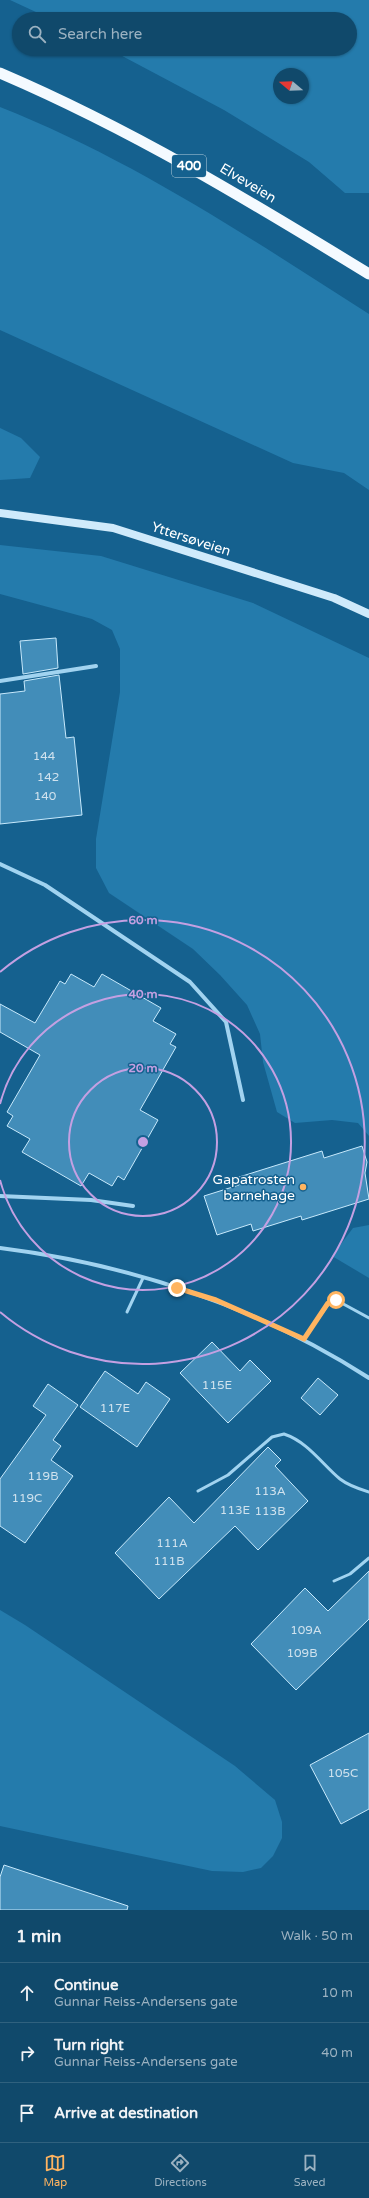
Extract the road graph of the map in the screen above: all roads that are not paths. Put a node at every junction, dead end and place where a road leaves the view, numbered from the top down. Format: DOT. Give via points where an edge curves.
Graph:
graph roads {
  1 [pos="0,73"];
  2 [pos="369,274"];
  3 [pos="0,513"];
  4 [pos="369,614"];
  5 [pos="96,666"];
  6 [pos="0,681"];
  7 [pos="0,864"];
  8 [pos="243,1100"];
  9 [pos="0,1196"];
  10 [pos="133,1206"];
  11 [pos="0,1248"];
  12 [pos="142,1278"];
  13 [pos="127,1312"];
  14 [pos="369,1318"];
  15 [pos="304,1339"];
  16 [pos="369,1378"];
  17 [pos="198,1492"];
  18 [pos="369,1492"];
  19 [pos="369,1558"];
  20 [pos="334,1581"];
  1 -- 2 [label="highway, Elveveien / 400" via="140,138 233,190"];
  3 -- 4 [label="main road, Yttersøveien" via="113,528 334,598"];
  5 -- 6 [label="street"];
  7 -- 8 [label="street" via="45,885 190,982 226,1022"];
  9 -- 10 [label="street" via="91,1200"];
  11 -- 12 [label="street" via="54,1255"];
  12 -- 13 [label="lane"];
  12 -- 15 [label="street" via="216,1300"];
  14 -- 15 [label="lane" via="336,1300 328,1303"];
  15 -- 16 [label="street"];
  17 -- 18 [label="lane" via="228,1475 272,1437 284,1434 302,1443 341,1479"];
  19 -- 20 [label="lane" via="350,1574"];
}
